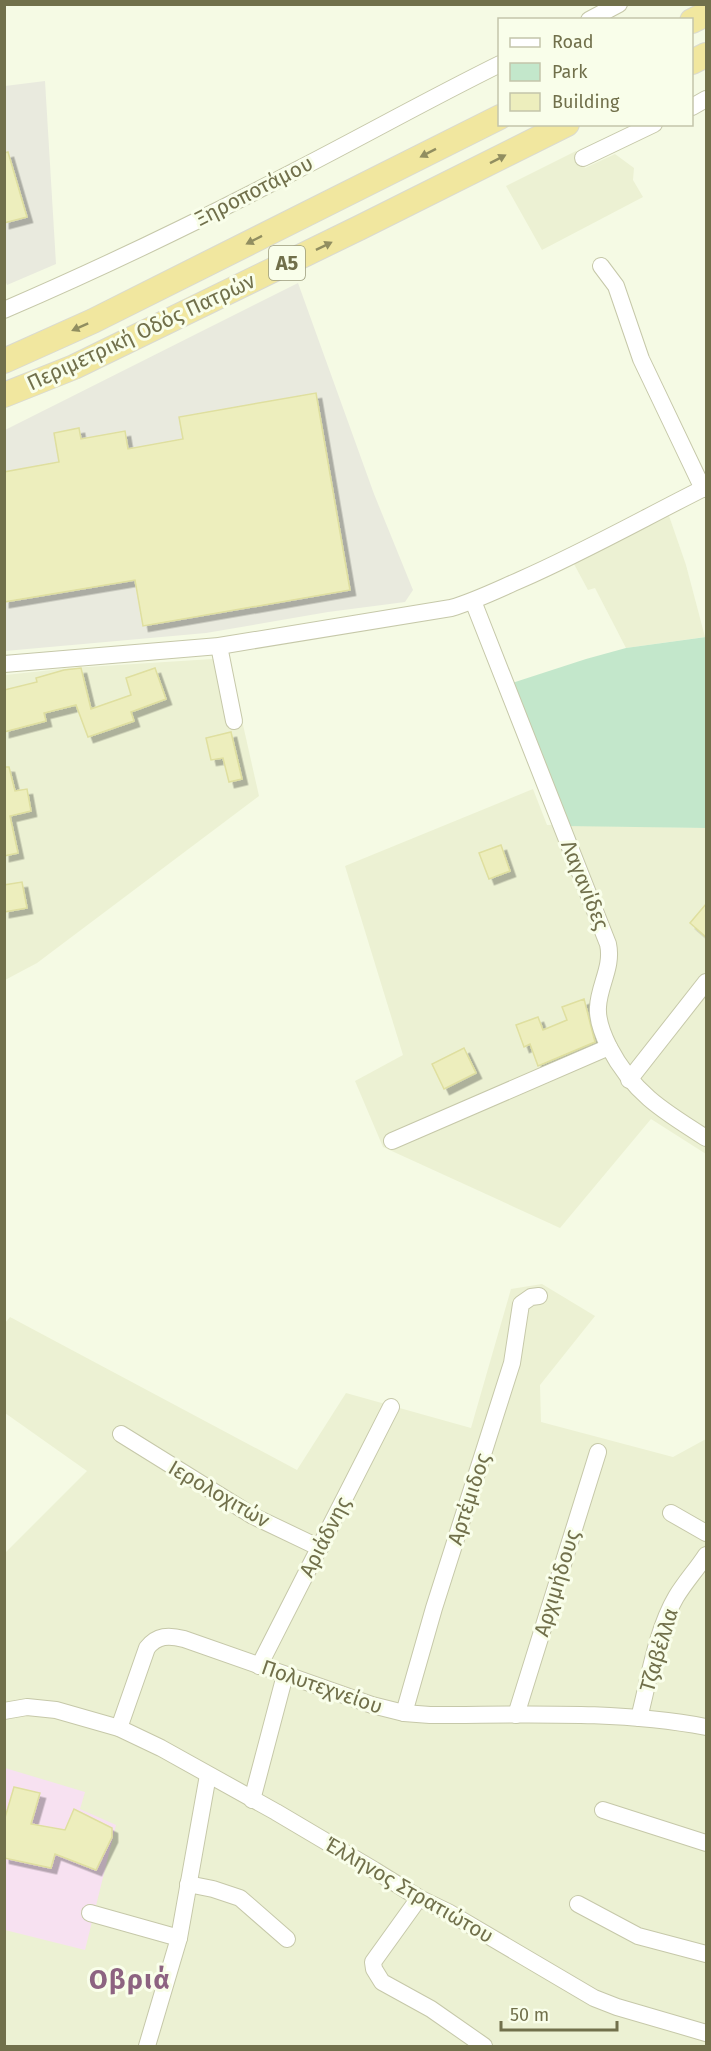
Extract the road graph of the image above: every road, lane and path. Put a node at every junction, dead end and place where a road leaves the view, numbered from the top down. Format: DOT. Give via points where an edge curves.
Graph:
graph roads {
  1 [pos="620,4"];
  2 [pos="593,18"];
  3 [pos="498,65"];
  4 [pos="498,118"];
  5 [pos="563,126"];
  6 [pos="650,126"];
  7 [pos="583,158"];
  8 [pos="601,266"];
  9 [pos="4,310"];
  10 [pos="4,361"];
  11 [pos="4,395"];
  12 [pos="705,488"];
  13 [pos="473,601"];
  14 [pos="219,646"];
  15 [pos="4,664"];
  16 [pos="234,721"];
  17 [pos="706,982"];
  18 [pos="609,1047"];
  19 [pos="629,1080"];
  20 [pos="706,1138"];
  21 [pos="392,1141"];
  22 [pos="539,1296"];
  23 [pos="391,1407"];
  24 [pos="122,1434"];
  25 [pos="598,1452"];
  26 [pos="671,1513"];
  27 [pos="706,1533"];
  28 [pos="320,1548"];
  29 [pos="706,1555"];
  30 [pos="260,1666"];
  31 [pos="285,1675"];
  32 [pos="4,1711"];
  33 [pos="404,1713"];
  34 [pos="516,1715"];
  35 [pos="639,1718"];
  36 [pos="706,1727"];
  37 [pos="119,1728"];
  38 [pos="208,1775"];
  39 [pos="252,1800"];
  40 [pos="603,1810"];
  41 [pos="706,1843"];
  42 [pos="188,1884"];
  43 [pos="419,1898"];
  44 [pos="578,1904"];
  45 [pos="90,1913"];
  46 [pos="179,1938"];
  47 [pos="287,1939"];
  48 [pos="706,1954"];
  49 [pos="706,2033"];
  50 [pos="147,2046"];
  51 [pos="484,2046"];
  1 -- 2 [label="street"];
  3 -- 9 [label="street, Ξηροποτάμου" via="104,267"];
  4 -- 10 [label="highway, Περιμετρική Οδός Πατρών / Α5, one-way" via="93,321"];
  11 -- 5 [label="highway, Περιμετρική Οδός Πατρών / Α5, one-way" via="95,357"];
  6 -- 7 [label="street"];
  8 -- 12 [label="street" via="616,286 641,359"];
  12 -- 13 [label="street" via="596,545"];
  13 -- 14 [label="street" via="432,612"];
  13 -- 18 [label="street, Λαγανίδες" via="606,937 610,959 598,1012"];
  14 -- 15 [label="street"];
  14 -- 16 [label="street"];
  17 -- 19 [label="street"];
  18 -- 19 [label="street, Λαγανίδες"];
  18 -- 21 [label="street"];
  19 -- 20 [label="street, Λαγανίδες" via="646,1097"];
  22 -- 33 [label="street, Αρτέμιδος" via="521,1304 512,1363"];
  23 -- 28 [label="street, Αριάδνης"];
  24 -- 28 [label="street, Ιερολοχιτών" via="253,1516"];
  25 -- 34 [label="street, Αρχιμήδους"];
  26 -- 27 [label="street"];
  28 -- 30 [label="street, Αριάδνης"];
  29 -- 35 [label="street, Τζαβέλλα" via="669,1613"];
  30 -- 31 [label="street, Πολυτεχνείου"];
  30 -- 37 [label="street, Πολυτεχνείου" via="184,1639 158,1638 145,1653"];
  31 -- 33 [label="street, Πολυτεχνείου"];
  31 -- 39 [label="street"];
  32 -- 37 [label="street" via="44,1708"];
  33 -- 34 [label="street, Πολυτεχνείου"];
  34 -- 35 [label="street, Πολυτεχνείου"];
  35 -- 36 [label="street, Πολυτεχνείου"];
  37 -- 38 [label="street, Έλληνος Στρατιώτου"];
  38 -- 39 [label="street, Έλληνος Στρατιώτου"];
  38 -- 42 [label="street"];
  39 -- 43 [label="street, Έλληνος Στρατιώτου"];
  40 -- 41 [label="street"];
  42 -- 46 [label="street"];
  42 -- 47 [label="street" via="240,1898"];
  43 -- 49 [label="street, Έλληνος Στρατιώτου" via="602,2002"];
  43 -- 51 [label="street" via="373,1962 374,1969 382,1982 432,2009"];
  44 -- 48 [label="street" via="638,1936"];
  45 -- 46 [label="street"];
  46 -- 50 [label="street"];
}
